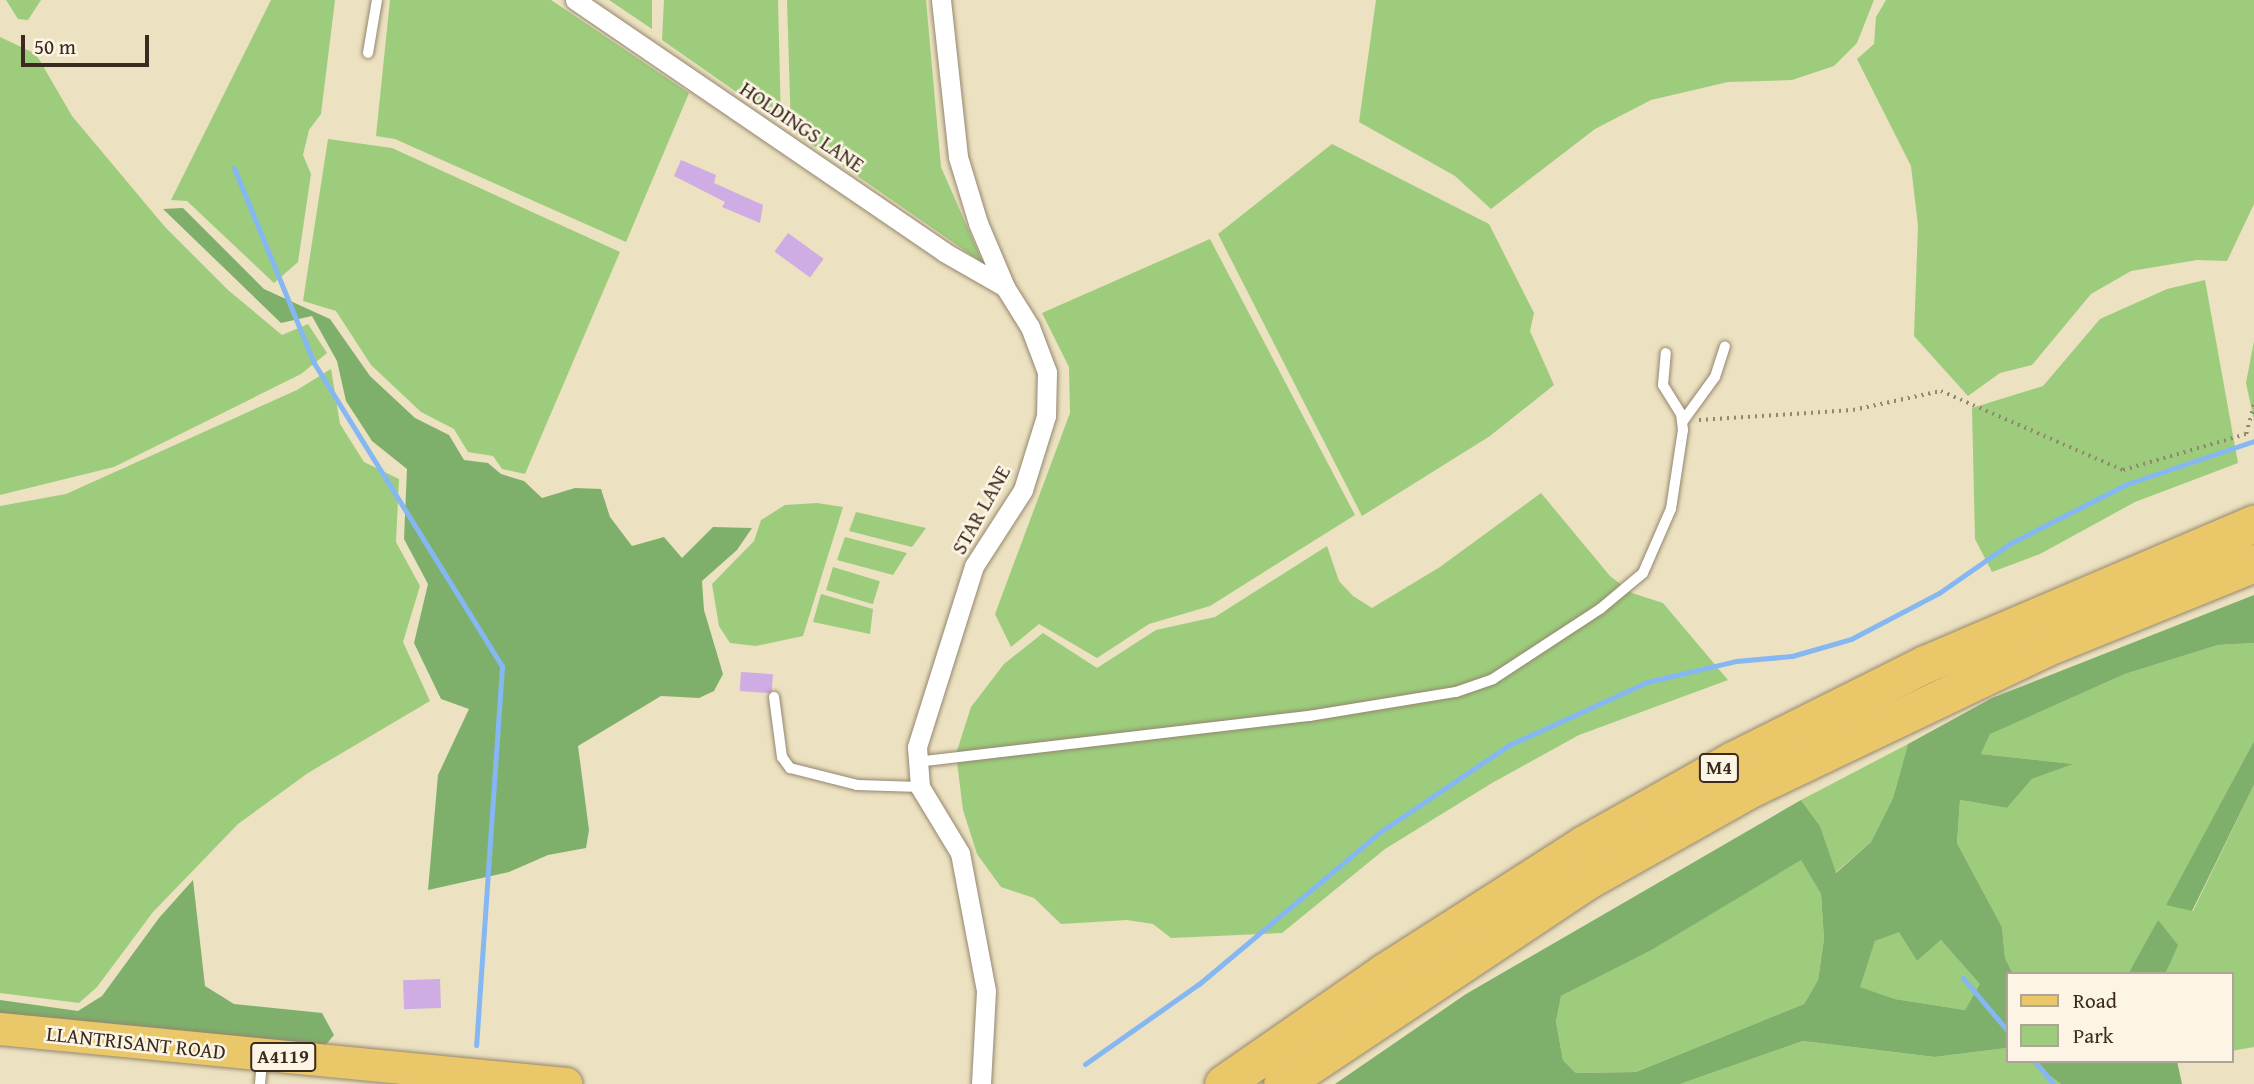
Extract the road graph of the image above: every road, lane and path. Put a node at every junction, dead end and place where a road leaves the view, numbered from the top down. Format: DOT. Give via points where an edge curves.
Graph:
graph roads {
  1 [pos="377,0"];
  2 [pos="575,0"];
  3 [pos="941,0"];
  4 [pos="368,53"];
  5 [pos="1005,287"];
  6 [pos="1725,347"];
  7 [pos="1667,353"];
  8 [pos="2254,404"];
  9 [pos="1683,421"];
  10 [pos="2254,524"];
  11 [pos="2254,563"];
  12 [pos="774,697"];
  13 [pos="917,762"];
  14 [pos="920,787"];
  15 [pos="0,1029"];
  16 [pos="261,1070"];
  17 [pos="566,1084"];
  18 [pos="981,1084"];
  19 [pos="1223,1084"];
  20 [pos="1282,1084"];
  1 -- 4 [label="lane"];
  2 -- 5 [label="street, HOLDINGS LANE" via="944,252"];
  3 -- 5 [label="street, STAR LANE" via="958,157 978,223"];
  5 -- 13 [label="street, STAR LANE" via="1030,327 1047,372 1046,416 1023,490 974,566 922,721"];
  6 -- 9 [label="lane" via="1715,377"];
  7 -- 9 [label="lane" via="1663,385"];
  8 -- 9 [label="path" via="2246,434 2123,470 1941,391 1853,410"];
  9 -- 13 [label="lane" via="1671,509 1643,573 1600,609 1493,679 1456,692 1309,716"];
  10 -- 19 [label="highway, M4" via="1925,664 1733,760 1584,844 1384,972"];
  11 -- 20 [label="highway, M4" via="2045,648 1754,787 1588,880"];
  12 -- 14 [label="lane" via="782,757 790,768 857,785"];
  13 -- 14 [label="street, STAR LANE"];
  14 -- 18 [label="street, STAR LANE" via="960,853 986,991"];
  15 -- 16 [label="main road, LLANTRISANT ROAD / A4119"];
  16 -- 17 [label="main road, LLANTRISANT ROAD / A4119"];
}
